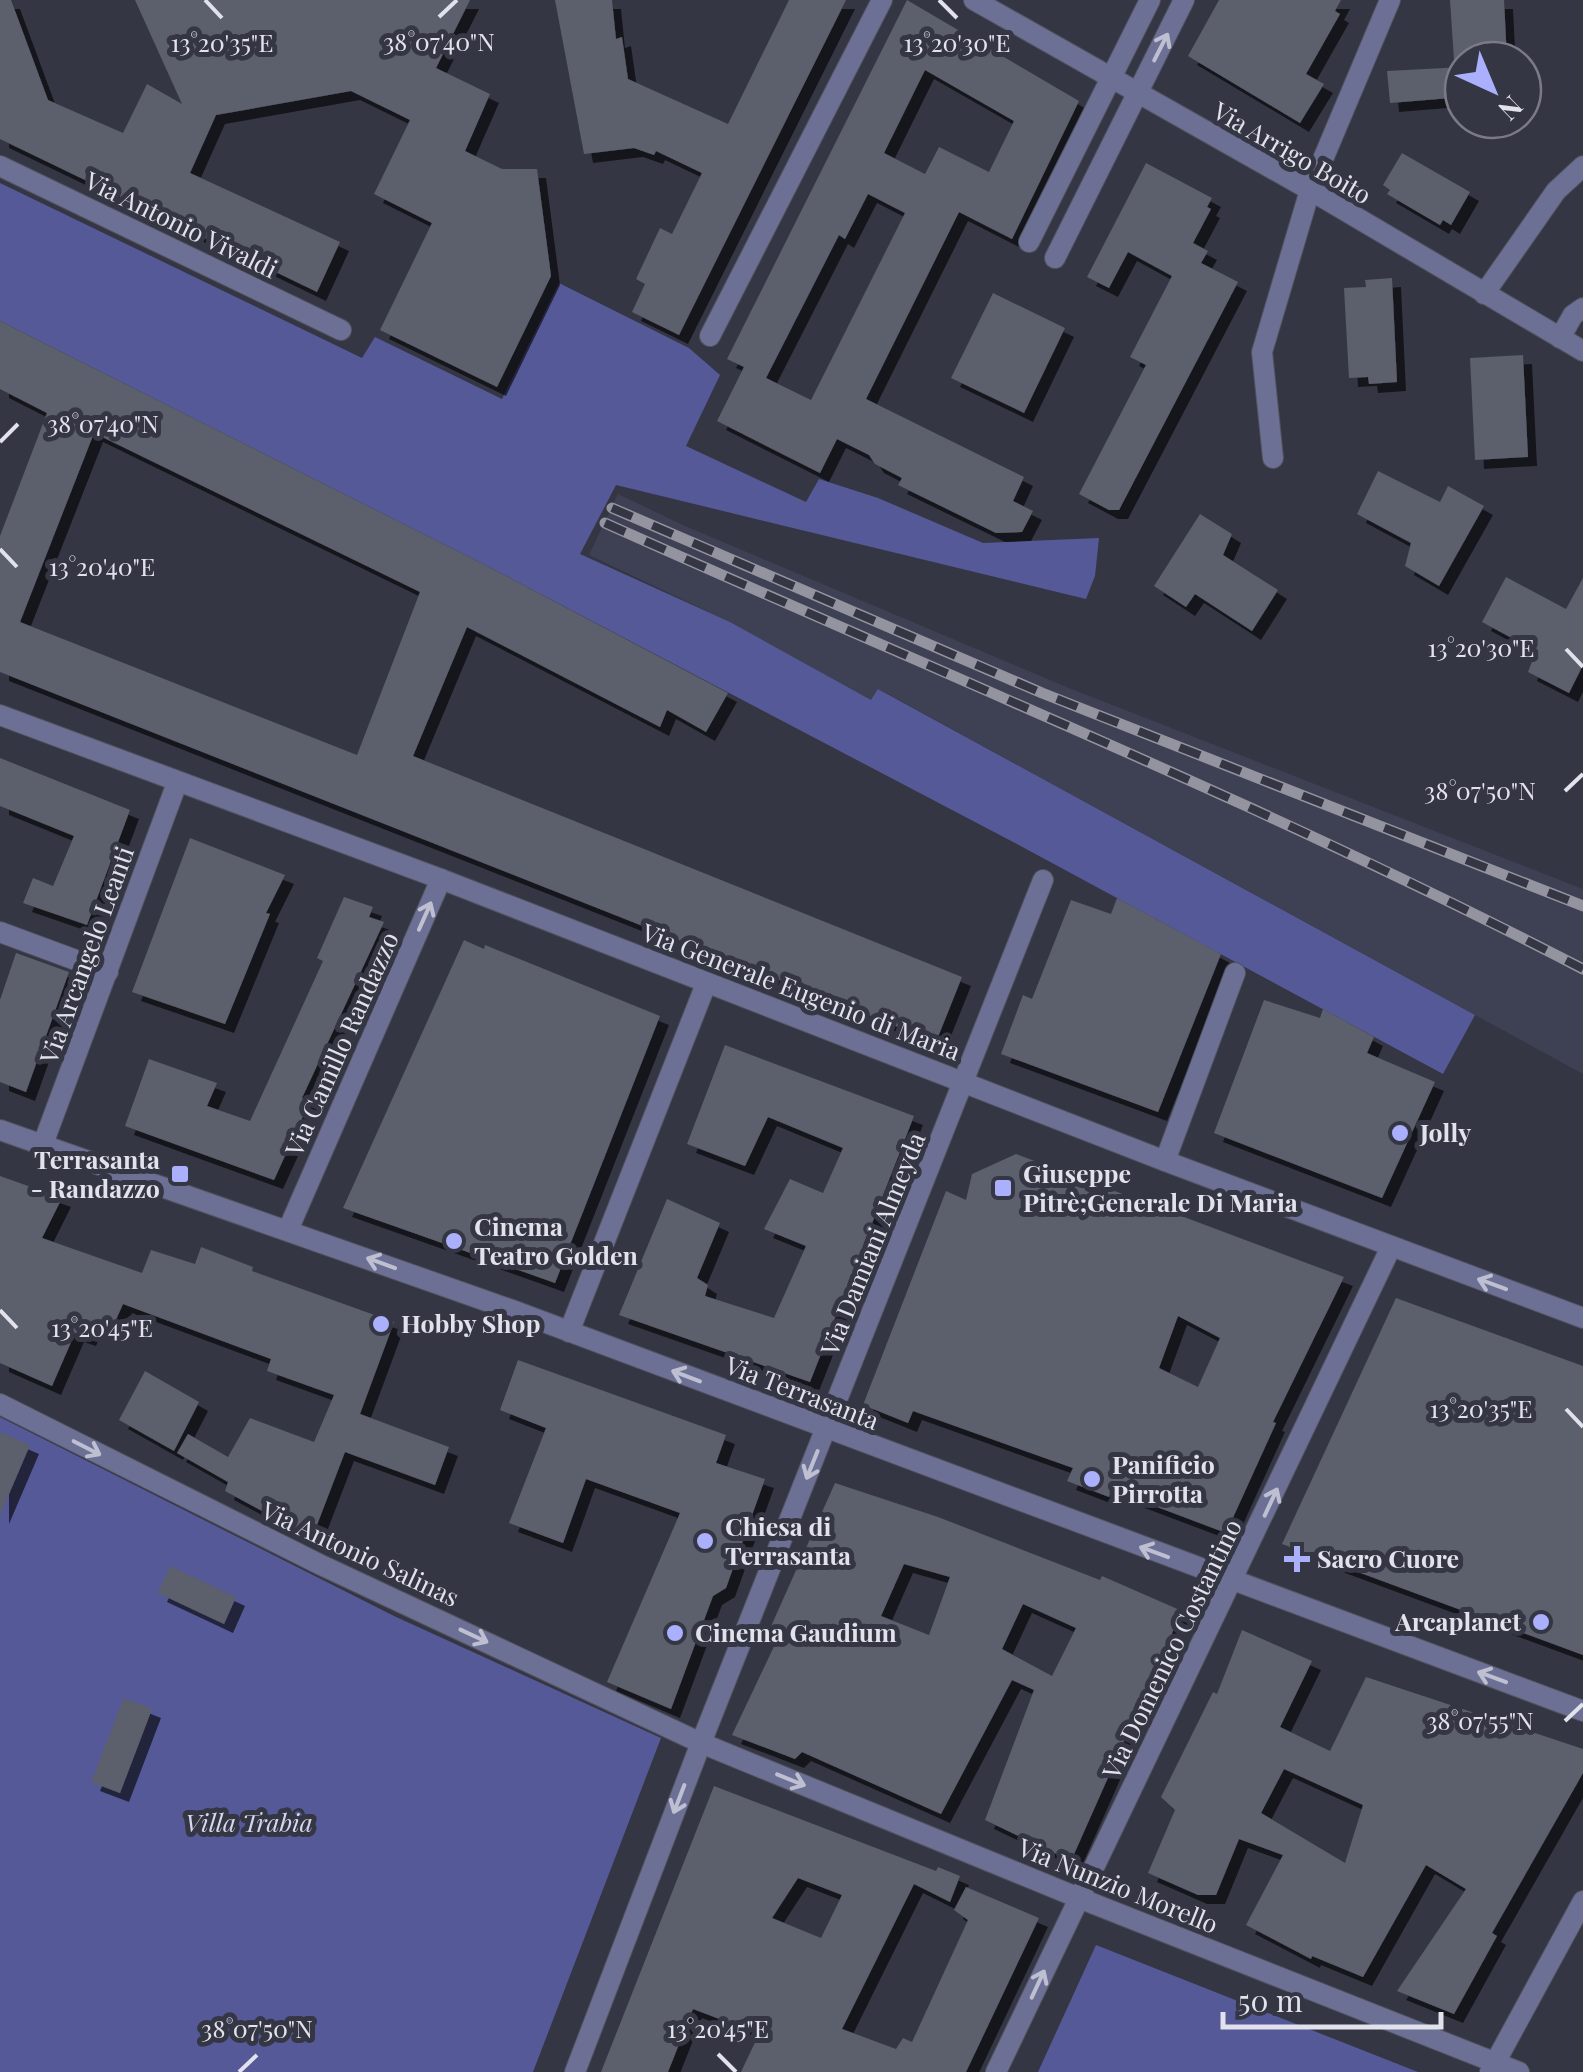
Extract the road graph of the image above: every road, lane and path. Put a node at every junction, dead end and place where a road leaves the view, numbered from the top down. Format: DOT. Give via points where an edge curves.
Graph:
graph roads {
  1 [pos="882,0"];
  2 [pos="974,0"];
  3 [pos="1150,0"];
  4 [pos="1184,0"];
  5 [pos="1390,0"];
  6 [pos="1112,79"];
  7 [pos="1137,94"];
  8 [pos="0,166"];
  9 [pos="1583,166"];
  10 [pos="1310,190"];
  11 [pos="1029,242"];
  12 [pos="1055,258"];
  13 [pos="1484,294"];
  14 [pos="1583,308"];
  15 [pos="340,330"];
  16 [pos="710,336"];
  17 [pos="1560,338"];
  18 [pos="1583,351"];
  19 [pos="1273,458"];
  20 [pos="0,715"];
  21 [pos="177,783"];
  22 [pos="441,879"];
  23 [pos="1043,880"];
  24 [pos="0,932"];
  25 [pos="108,972"];
  26 [pos="1235,973"];
  27 [pos="706,984"];
  28 [pos="964,1081"];
  29 [pos="0,1130"];
  30 [pos="43,1144"];
  31 [pos="1165,1160"];
  32 [pos="288,1230"];
  33 [pos="1391,1247"];
  34 [pos="1583,1318"];
  35 [pos="568,1332"];
  36 [pos="0,1404"];
  37 [pos="826,1430"];
  38 [pos="1233,1582"];
  39 [pos="1583,1710"];
  40 [pos="701,1743"];
  41 [pos="1079,1898"];
  42 [pos="1583,1901"];
  43 [pos="1492,2067"];
  44 [pos="575,2072"];
  45 [pos="996,2072"];
  46 [pos="1518,2072"];
  1 -- 16 [label="street"];
  2 -- 6 [label="street, Via Arrigo Boito"];
  3 -- 6 [label="street"];
  7 -- 4 [label="street, one-way"];
  5 -- 10 [label="street"];
  6 -- 7 [label="street, Via Arrigo Boito"];
  6 -- 11 [label="street"];
  7 -- 10 [label="street, Via Arrigo Boito"];
  7 -- 12 [label="street"];
  8 -- 15 [label="street, Via Antonio Vivaldi"];
  9 -- 13 [label="street" via="1556,190"];
  10 -- 13 [label="street, Via Arrigo Boito"];
  10 -- 19 [label="street" via="1262,352"];
  13 -- 17 [label="street, Via Arrigo Boito"];
  14 -- 17 [label="street"];
  17 -- 18 [label="street, Via Arrigo Boito"];
  20 -- 21 [label="street, Via Generale Eugenio di Maria"];
  21 -- 22 [label="street, Via Generale Eugenio di Maria"];
  21 -- 25 [label="street, Via Arcangelo Leanti"];
  22 -- 27 [label="street, Via Generale Eugenio di Maria"];
  32 -- 22 [label="street, Via Camillo Randazzo, one-way"];
  23 -- 28 [label="street, Via Damiani Almeyda"];
  24 -- 25 [label="street"];
  25 -- 30 [label="street, Via Arcangelo Leanti"];
  26 -- 31 [label="street"];
  27 -- 28 [label="street, Via Generale Eugenio di Maria"];
  27 -- 35 [label="street"];
  28 -- 31 [label="street, Via Generale Eugenio di Maria"];
  28 -- 37 [label="street, Via Damiani Almeyda"];
  29 -- 30 [label="street, Via Terrasanta"];
  30 -- 32 [label="street, Via Terrasanta"];
  31 -- 33 [label="street, Via Generale Eugenio di Maria"];
  35 -- 32 [label="street, Via Terrasanta, one-way"];
  34 -- 33 [label="street, Via Generale Eugenio di Maria, one-way"];
  38 -- 33 [label="street, Via Domenico Costantino, one-way"];
  37 -- 35 [label="street, Via Terrasanta, one-way"];
  36 -- 40 [label="street, Via Antonio Salinas, one-way" via="319,1564"];
  38 -- 37 [label="street, Via Terrasanta, one-way"];
  37 -- 40 [label="street, Via Damiani Almeyda, one-way"];
  39 -- 38 [label="street, Via Terrasanta, one-way"];
  38 -- 41 [label="street, Via Domenico Costantino"];
  40 -- 41 [label="street, Via Nunzio Morello, one-way"];
  40 -- 44 [label="street, Via Damiani Almeyda, one-way"];
  41 -- 43 [label="street, Via Nunzio Morello"];
  45 -- 41 [label="street, Via Domenico Costantino, one-way"];
  42 -- 43 [label="street"];
  43 -- 46 [label="street, Via Nunzio Morello"];
}
